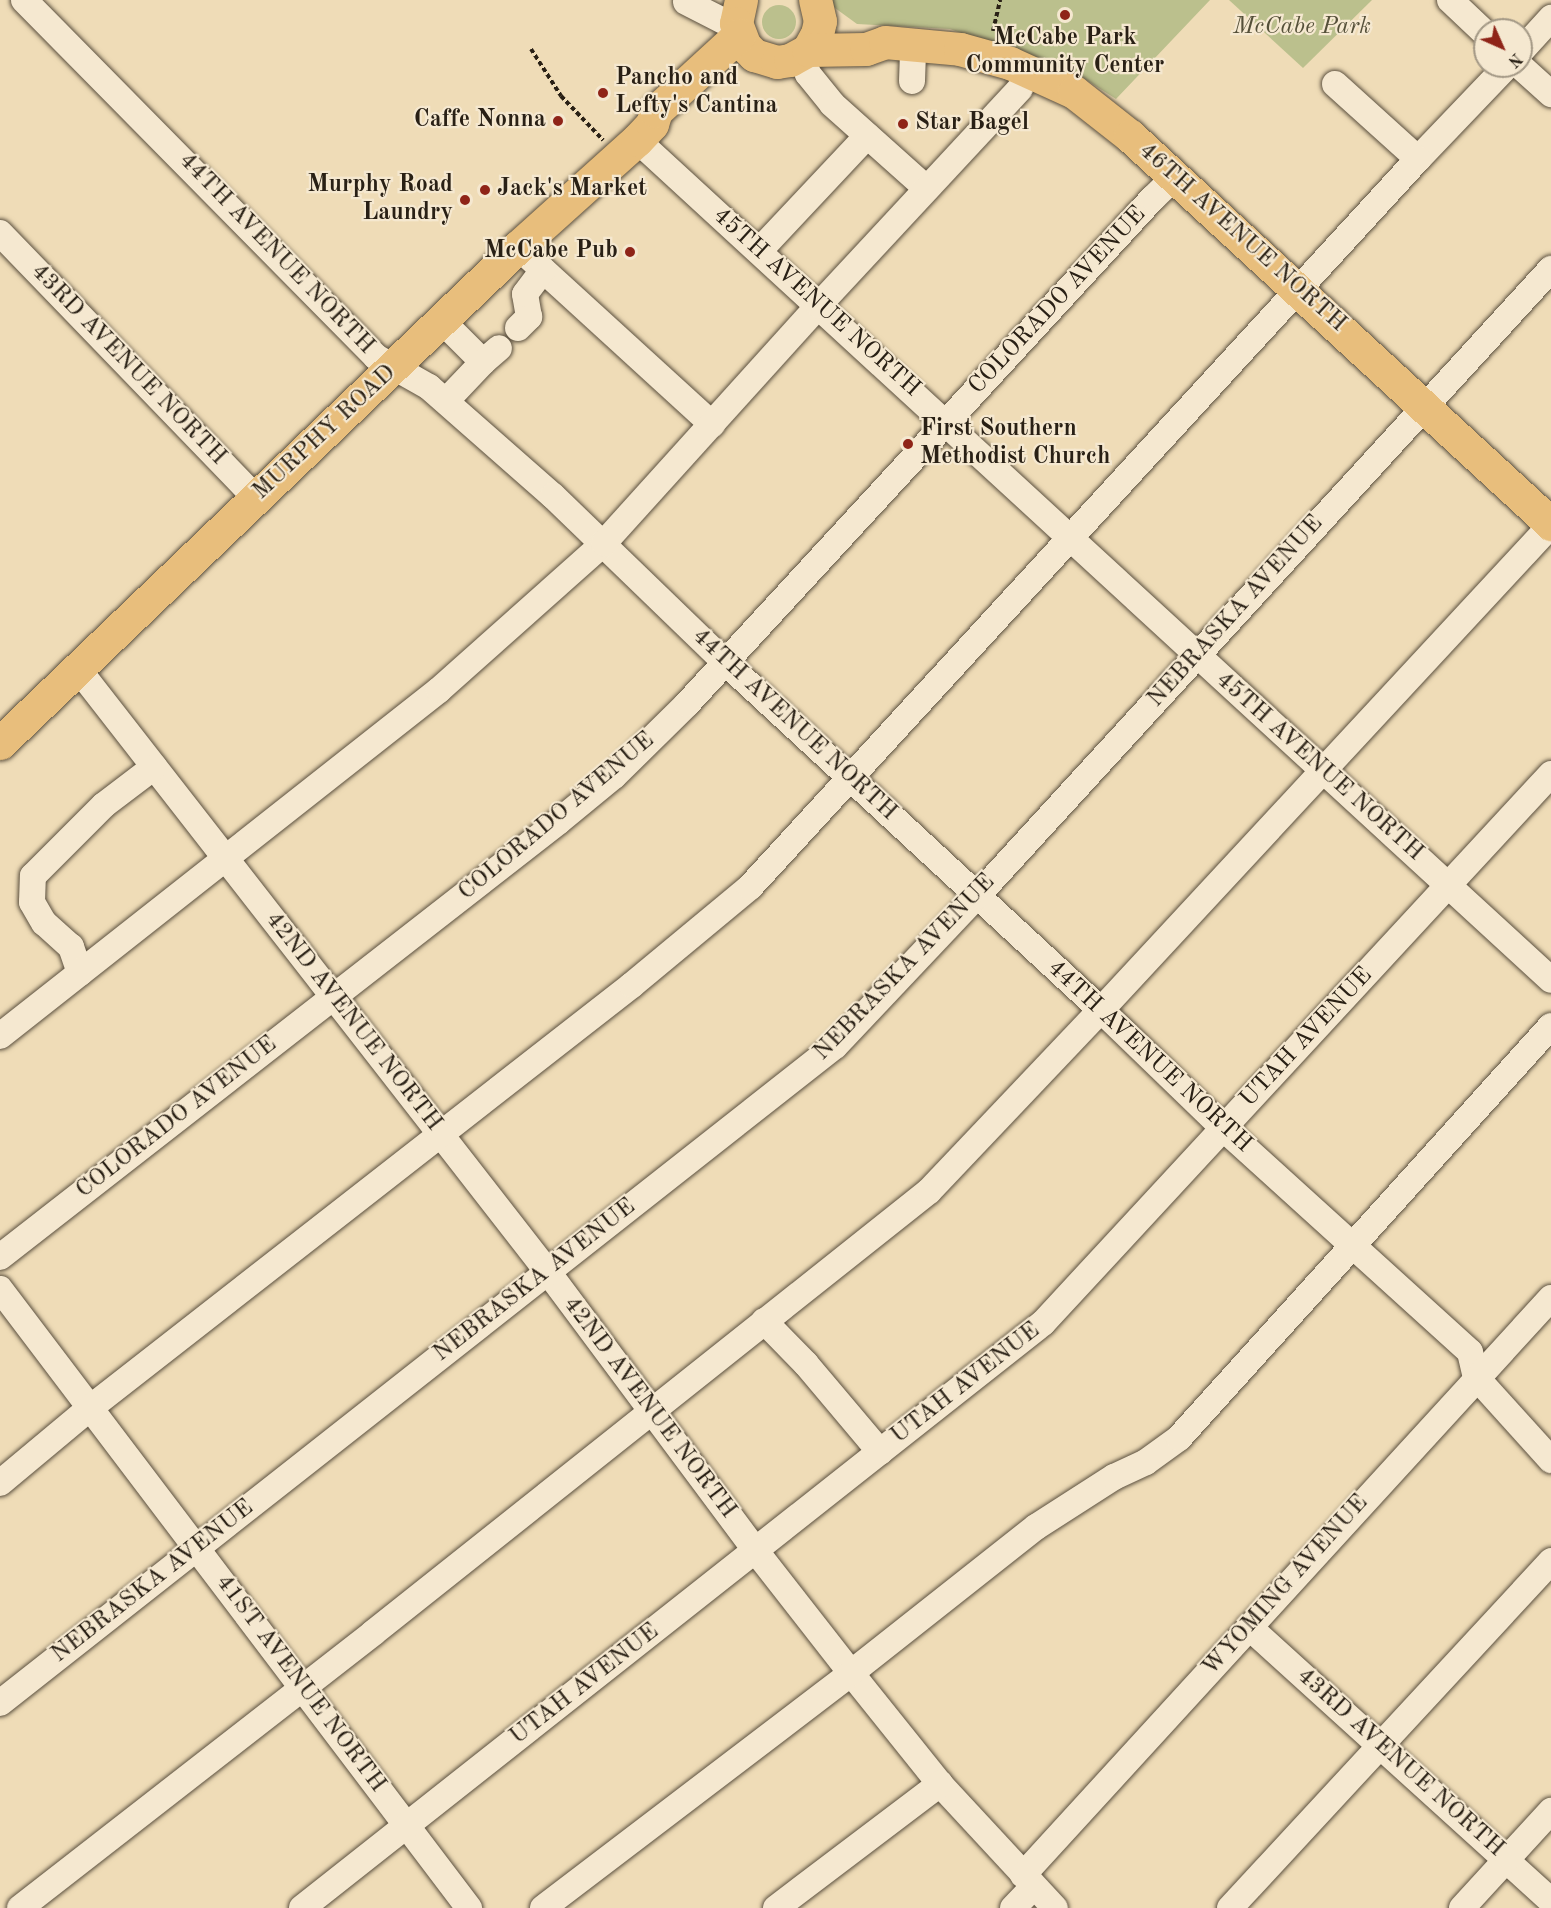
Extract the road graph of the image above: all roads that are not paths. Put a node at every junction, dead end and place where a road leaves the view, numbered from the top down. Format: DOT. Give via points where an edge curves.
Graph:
graph roads {
  1 [pos="24,0"];
  2 [pos="714,0"];
  3 [pos="1450,0"];
  4 [pos="671,1"];
  5 [pos="817,8"];
  6 [pos="1551,18"];
  7 [pos="739,21"];
  8 [pos="1473,22"];
  9 [pos="1533,38"];
  10 [pos="899,42"];
  11 [pos="805,52"];
  12 [pos="762,58"];
  13 [pos="1496,78"];
  14 [pos="1533,78"];
  15 [pos="912,81"];
  16 [pos="1335,84"];
  17 [pos="1020,89"];
  18 [pos="1551,94"];
  19 [pos="645,132"];
  20 [pos="867,136"];
  21 [pos="1418,159"];
  22 [pos="1175,177"];
  23 [pos="927,189"];
  24 [pos="0,233"];
  25 [pos="518,247"];
  26 [pos="759,251"];
  27 [pos="1551,269"];
  28 [pos="543,270"];
  29 [pos="1299,289"];
  30 [pos="819,305"];
  31 [pos="442,321"];
  32 [pos="518,328"];
  33 [pos="395,368"];
  34 [pos="446,401"];
  35 [pos="1425,406"];
  36 [pos="946,422"];
  37 [pos="712,424"];
  38 [pos="256,498"];
  39 [pos="1551,525"];
  40 [pos="1071,537"];
  41 [pos="604,543"];
  42 [pos="1196,656"];
  43 [pos="725,662"];
  44 [pos="78,669"];
  45 [pos="0,743"];
  46 [pos="154,767"];
  47 [pos="1324,768"];
  48 [pos="1551,774"];
  49 [pos="850,778"];
  50 [pos="226,859"];
  51 [pos="1449,884"];
  52 [pos="978,895"];
  53 [pos="80,973"];
  54 [pos="1551,980"];
  55 [pos="333,996"];
  56 [pos="1101,1010"];
  57 [pos="1551,1026"];
  58 [pos="0,1036"];
  59 [pos="1223,1128"];
  60 [pos="441,1135"];
  61 [pos="1353,1246"];
  62 [pos="0,1257"];
  63 [pos="548,1272"];
  64 [pos="0,1289"];
  65 [pos="1551,1298"];
  66 [pos="764,1321"];
  67 [pos="1476,1377"];
  68 [pos="90,1408"];
  69 [pos="651,1410"];
  70 [pos="880,1452"];
  71 [pos="1551,1460"];
  72 [pos="0,1483"];
  73 [pos="196,1547"];
  74 [pos="755,1550"];
  75 [pos="1551,1561"];
  76 [pos="1249,1627"];
  77 [pos="851,1673"];
  78 [pos="302,1687"];
  79 [pos="0,1703"];
  80 [pos="1383,1746"];
  81 [pos="940,1784"];
  82 [pos="1551,1811"];
  83 [pos="408,1825"];
  84 [pos="1506,1860"];
  85 [pos="1028,1881"];
  86 [pos="1551,1901"];
  87 [pos="20,1908"];
  88 [pos="302,1908"];
  89 [pos="469,1908"];
  90 [pos="543,1908"];
  91 [pos="776,1908"];
  92 [pos="1014,1908"];
  93 [pos="1055,1908"];
  94 [pos="1230,1908"];
  95 [pos="1462,1908"];
  1 -- 33 [label="street, 44TH AVENUE NORTH" via="376,357"];
  2 -- 4 [label="street"];
  3 -- 8 [label="street"];
  4 -- 7 [label="street"];
  5 -- 10 [label="main road, 46TH AVENUE NORTH" via="826,22 842,29"];
  5 -- 11 [label="main road" via="817,34"];
  6 -- 9 [label="street"];
  7 -- 12 [label="main road" via="745,46"];
  7 -- 19 [label="main road, MURPHY ROAD" via="656,111"];
  10 -- 11 [label="main road, 46TH AVENUE NORTH" via="866,49"];
  10 -- 15 [label="street"];
  10 -- 22 [label="main road, 46TH AVENUE NORTH" via="987,55 1035,72 1074,92"];
  11 -- 12 [label="main road, 46TH AVENUE NORTH" via="777,62"];
  11 -- 20 [label="street" via="804,67 813,82"];
  12 -- 19 [label="main road, MURPHY ROAD" via="739,64 726,73 670,125"];
  13 -- 21 [label="street"];
  14 -- 18 [label="street"];
  16 -- 21 [label="street"];
  17 -- 23 [label="street"];
  19 -- 25 [label="main road, MURPHY ROAD"];
  19 -- 26 [label="street, 45TH AVENUE NORTH"];
  20 -- 23 [label="street"];
  20 -- 26 [label="street"];
  21 -- 29 [label="street"];
  22 -- 29 [label="main road, 46TH AVENUE NORTH"];
  22 -- 36 [label="street, COLORADO AVENUE"];
  23 -- 30 [label="street"];
  24 -- 38 [label="street, 43RD AVENUE NORTH"];
  25 -- 28 [label="street"];
  25 -- 31 [label="main road, MURPHY ROAD"];
  26 -- 30 [label="street, 45TH AVENUE NORTH"];
  27 -- 35 [label="street, NEBRASKA AVENUE"];
  28 -- 32 [label="street" via="525,294 529,317"];
  28 -- 37 [label="street"];
  29 -- 35 [label="main road, 46TH AVENUE NORTH"];
  29 -- 40 [label="street"];
  30 -- 36 [label="street, 45TH AVENUE NORTH"];
  30 -- 37 [label="street"];
  31 -- 33 [label="main road, MURPHY ROAD"];
  31 -- 34 [label="street" via="491,355"];
  33 -- 34 [label="street, 44TH AVENUE NORTH"];
  33 -- 38 [label="main road, MURPHY ROAD"];
  34 -- 41 [label="street, 44TH AVENUE NORTH"];
  35 -- 39 [label="main road, 46TH AVENUE NORTH"];
  35 -- 42 [label="street, NEBRASKA AVENUE"];
  36 -- 40 [label="street, 45TH AVENUE NORTH"];
  36 -- 43 [label="street, COLORADO AVENUE"];
  37 -- 41 [label="street"];
  38 -- 44 [label="main road, MURPHY ROAD"];
  39 -- 47 [label="street"];
  40 -- 42 [label="street, 45TH AVENUE NORTH"];
  40 -- 49 [label="street"];
  41 -- 43 [label="street, 44TH AVENUE NORTH"];
  41 -- 50 [label="street" via="439,690"];
  42 -- 47 [label="street, 45TH AVENUE NORTH"];
  42 -- 52 [label="street, NEBRASKA AVENUE"];
  43 -- 49 [label="street, 44TH AVENUE NORTH"];
  43 -- 55 [label="street, COLORADO AVENUE" via="614,776"];
  44 -- 45 [label="main road, MURPHY ROAD"];
  44 -- 46 [label="street, 42ND AVENUE NORTH"];
  46 -- 50 [label="street, 42ND AVENUE NORTH"];
  46 -- 53 [label="street" via="104,805 33,876 32,902 44,923 71,946"];
  47 -- 51 [label="street, 45TH AVENUE NORTH"];
  47 -- 56 [label="street"];
  48 -- 51 [label="street, UTAH AVENUE"];
  49 -- 52 [label="street, 44TH AVENUE NORTH"];
  49 -- 60 [label="street" via="750,887"];
  50 -- 53 [label="street"];
  50 -- 55 [label="street, 42ND AVENUE NORTH"];
  51 -- 54 [label="street, 45TH AVENUE NORTH"];
  51 -- 59 [label="street, UTAH AVENUE"];
  52 -- 56 [label="street, 44TH AVENUE NORTH"];
  52 -- 63 [label="street, NEBRASKA AVENUE" via="835,1046"];
  53 -- 58 [label="street"];
  55 -- 60 [label="street, 42ND AVENUE NORTH"];
  55 -- 62 [label="street, COLORADO AVENUE"];
  56 -- 59 [label="street, 44TH AVENUE NORTH"];
  56 -- 66 [label="street" via="928,1191"];
  57 -- 61 [label="street"];
  59 -- 61 [label="street, 44TH AVENUE NORTH"];
  59 -- 70 [label="street, UTAH AVENUE" via="1043,1323"];
  60 -- 63 [label="street, 42ND AVENUE NORTH"];
  60 -- 68 [label="street"];
  61 -- 67 [label="street, 44TH AVENUE NORTH" via="1470,1352"];
  61 -- 77 [label="street" via="1179,1438 1036,1527"];
  63 -- 69 [label="street, 42ND AVENUE NORTH"];
  63 -- 73 [label="street, NEBRASKA AVENUE"];
  64 -- 68 [label="street, 41ST AVENUE NORTH"];
  65 -- 67 [label="street, WYOMING AVENUE"];
  66 -- 69 [label="street"];
  66 -- 70 [label="street"];
  67 -- 71 [label="street, 44TH AVENUE NORTH"];
  67 -- 76 [label="street, WYOMING AVENUE"];
  68 -- 72 [label="street"];
  68 -- 73 [label="street, 41ST AVENUE NORTH"];
  69 -- 74 [label="street, 42ND AVENUE NORTH"];
  69 -- 78 [label="street"];
  70 -- 74 [label="street, UTAH AVENUE"];
  73 -- 78 [label="street, 41ST AVENUE NORTH"];
  73 -- 79 [label="street, NEBRASKA AVENUE"];
  74 -- 77 [label="street, 42ND AVENUE NORTH"];
  74 -- 83 [label="street, UTAH AVENUE"];
  75 -- 80 [label="street"];
  76 -- 80 [label="street, 43RD AVENUE NORTH"];
  76 -- 85 [label="street, WYOMING AVENUE"];
  77 -- 81 [label="street, 42ND AVENUE NORTH"];
  77 -- 90 [label="street"];
  78 -- 83 [label="street, 41ST AVENUE NORTH"];
  78 -- 87 [label="street"];
  80 -- 84 [label="street, 43RD AVENUE NORTH"];
  80 -- 94 [label="street"];
  81 -- 85 [label="street, 42ND AVENUE NORTH"];
  81 -- 91 [label="street"];
  82 -- 84 [label="street"];
  83 -- 88 [label="street, UTAH AVENUE"];
  83 -- 89 [label="street, 41ST AVENUE NORTH"];
  84 -- 86 [label="street, 43RD AVENUE NORTH"];
  84 -- 95 [label="street"];
  85 -- 92 [label="street, WYOMING AVENUE"];
  85 -- 93 [label="street, 42ND AVENUE NORTH"];
}
